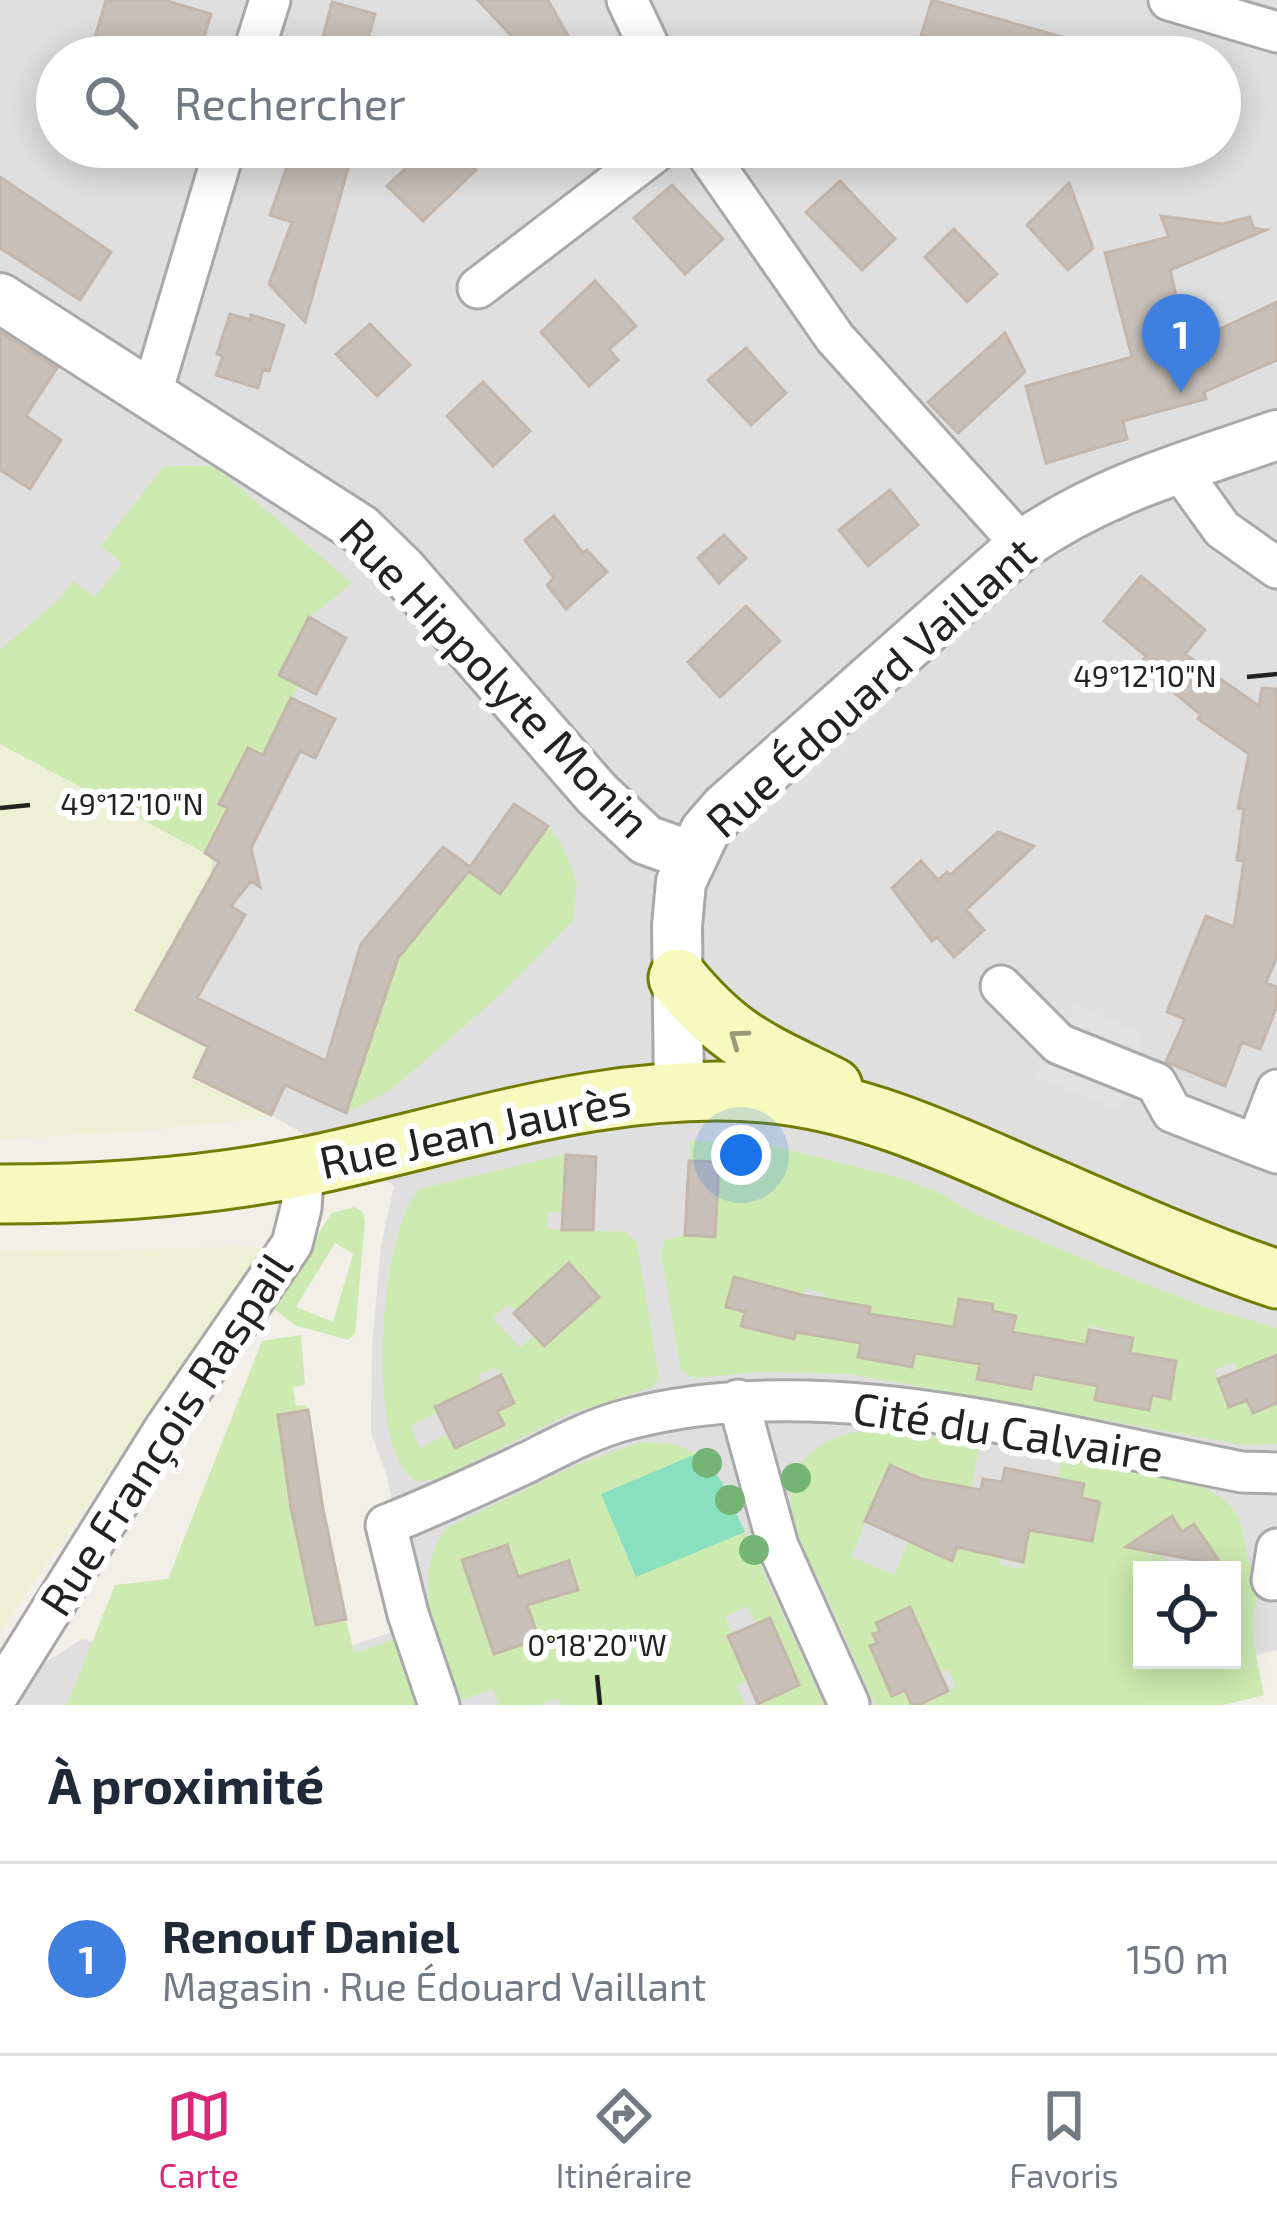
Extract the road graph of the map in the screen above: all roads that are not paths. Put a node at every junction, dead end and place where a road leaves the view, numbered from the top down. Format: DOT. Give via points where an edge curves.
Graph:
graph roads {
  1 [pos="270,0"];
  2 [pos="627,0"];
  3 [pos="1169,0"];
  4 [pos="1277,32"];
  5 [pos="259,36"];
  6 [pos="644,36"];
  7 [pos="219,168"];
  8 [pos="635,168"];
  9 [pos="717,168"];
  10 [pos="478,288"];
  11 [pos="0,298"];
  12 [pos="151,396"];
  13 [pos="1277,436"];
  14 [pos="1179,469"];
  15 [pos="1022,545"];
  16 [pos="1277,568"];
  17 [pos="691,856"];
  18 [pos="678,978"];
  19 [pos="1001,986"];
  20 [pos="1277,1090"];
  21 [pos="679,1092"];
  22 [pos="917,1129"];
  23 [pos="1267,1149"];
  24 [pos="304,1166"];
  25 [pos="0,1194"];
  26 [pos="1277,1279"];
  27 [pos="738,1400"];
  28 [pos="1277,1473"];
  29 [pos="0,1692"];
  30 [pos="849,1704"];
  31 [pos="439,1705"];
  1 -- 5 [label="street"];
  2 -- 6 [label="street"];
  3 -- 4 [label="street"];
  7 -- 12 [label="street"];
  8 -- 10 [label="street"];
  9 -- 15 [label="street" via="835,338"];
  11 -- 12 [label="street, Rue Hippolyte Monin"];
  12 -- 17 [label="street, Rue Hippolyte Monin" via="360,529 597,794 646,840"];
  13 -- 14 [label="street, Rue Édouard Vaillant"];
  14 -- 15 [label="street, Rue Édouard Vaillant" via="1084,505"];
  14 -- 16 [label="street" via="1222,529"];
  15 -- 17 [label="street, Rue Édouard Vaillant" via="725,808"];
  17 -- 18 [label="street, Rue Édouard Vaillant" via="681,882"];
  18 -- 21 [label="street, Rue Édouard Vaillant"];
  22 -- 18 [label="main road, one-way" via="750,1048"];
  19 -- 23 [label="street" via="1059,1044 1156,1084 1172,1112"];
  20 -- 23 [label="street"];
  21 -- 22 [label="main road, Rue Jean Jaurès" via="766,1093"];
  21 -- 24 [label="main road, Rue Jean Jaurès" via="555,1107"];
  22 -- 26 [label="main road, Rue Jean Jaurès"];
  24 -- 25 [label="main road, Rue Jean Jaurès"];
  24 -- 29 [label="street, Rue François Raspail" via="292,1244"];
  27 -- 28 [label="street, Cité du Calvaire" via="880,1404"];
  27 -- 30 [label="street" via="778,1546"];
  27 -- 31 [label="street, Cité du Calvaire" via="588,1433 386,1525"];
}
